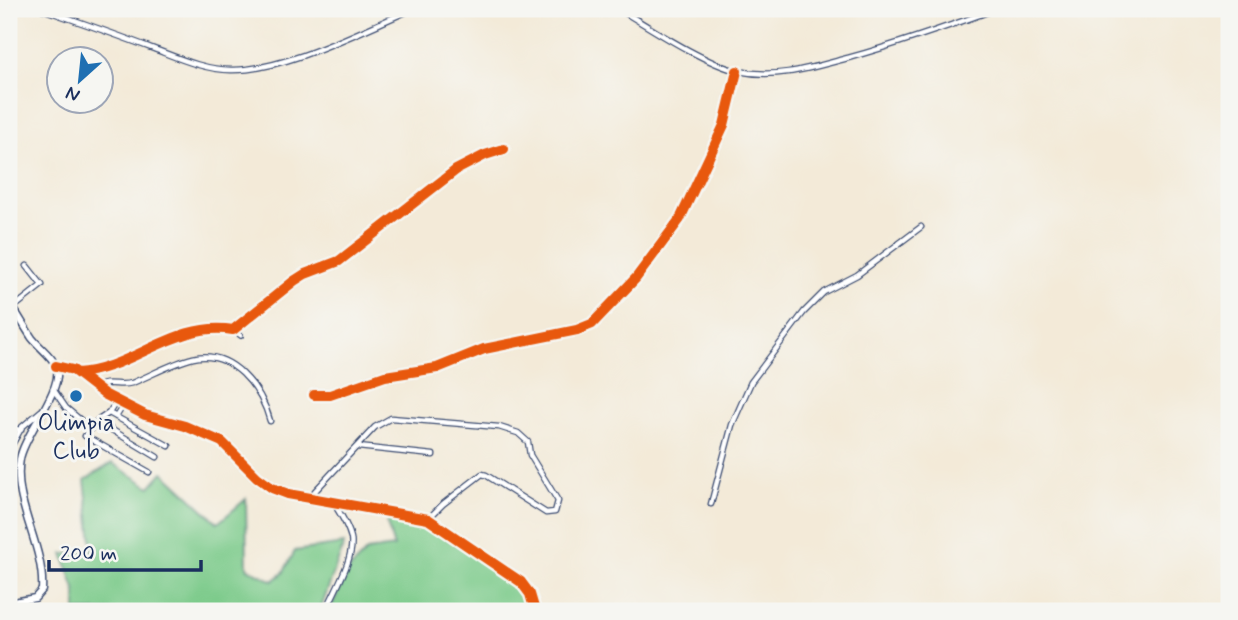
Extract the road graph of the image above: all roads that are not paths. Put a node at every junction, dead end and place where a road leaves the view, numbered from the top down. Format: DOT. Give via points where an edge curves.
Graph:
graph roads {
  1 [pos="43,9"];
  2 [pos="413,9"];
  3 [pos="619,9"];
  4 [pos="996,9"];
  5 [pos="737,71"];
  6 [pos="504,149"];
  7 [pos="920,228"];
  8 [pos="27,266"];
  9 [pos="11,305"];
  10 [pos="19,318"];
  11 [pos="9,326"];
  12 [pos="233,330"];
  13 [pos="241,336"];
  14 [pos="56,366"];
  15 [pos="77,373"];
  16 [pos="95,387"];
  17 [pos="53,390"];
  18 [pos="314,395"];
  19 [pos="117,400"];
  20 [pos="124,404"];
  21 [pos="42,410"];
  22 [pos="109,413"];
  23 [pos="116,417"];
  24 [pos="97,421"];
  25 [pos="270,421"];
  26 [pos="9,428"];
  27 [pos="90,428"];
  28 [pos="21,429"];
  29 [pos="169,446"];
  30 [pos="357,447"];
  31 [pos="9,450"];
  32 [pos="433,455"];
  33 [pos="157,457"];
  34 [pos="149,472"];
  35 [pos="312,498"];
  36 [pos="333,502"];
  37 [pos="711,504"];
  38 [pos="428,519"];
  39 [pos="9,603"];
  40 [pos="326,611"];
  41 [pos="535,611"];
  1 -- 2 [label="street" via="208,67 234,70 285,61"];
  3 -- 5 [label="street"];
  4 -- 5 [label="street" via="809,69 781,74"];
  5 -- 18 [label="street" via="723,130 680,219 636,278 592,324 484,349 437,368"];
  6 -- 12 [label="street" via="456,170 340,261 294,281"];
  7 -- 37 [label="street" via="857,275 824,292 804,312 751,382 732,425"];
  8 -- 9 [label="street" via="43,285"];
  9 -- 10 [label="main road"];
  10 -- 11 [label="street"];
  10 -- 14 [label="main road"];
  12 -- 13 [label="street"];
  12 -- 15 [label="street" via="168,340 103,369"];
  14 -- 15 [label="street"];
  14 -- 17 [label="main road"];
  15 -- 16 [label="street"];
  16 -- 19 [label="street"];
  16 -- 25 [label="street" via="130,383 194,358 215,359 243,372"];
  17 -- 21 [label="main road"];
  17 -- 27 [label="street"];
  19 -- 20 [label="street"];
  19 -- 22 [label="street"];
  20 -- 23 [label="street"];
  20 -- 35 [label="street" via="222,442 272,488"];
  21 -- 28 [label="street"];
  21 -- 39 [label="main road" via="26,439 18,474 42,590 29,600"];
  22 -- 23 [label="street"];
  22 -- 24 [label="street"];
  23 -- 29 [label="street"];
  24 -- 27 [label="street"];
  24 -- 33 [label="street"];
  26 -- 28 [label="street"];
  27 -- 34 [label="street" via="85,436"];
  28 -- 31 [label="street"];
  30 -- 32 [label="street"];
  30 -- 35 [label="street"];
  30 -- 38 [label="street" via="375,426 391,418 507,429 528,442 530,456 558,501 555,512 546,513 482,474"];
  35 -- 36 [label="street"];
  36 -- 38 [label="street"];
  36 -- 40 [label="street" via="347,527 351,547"];
  38 -- 41 [label="street" via="518,579 530,594"];
}
